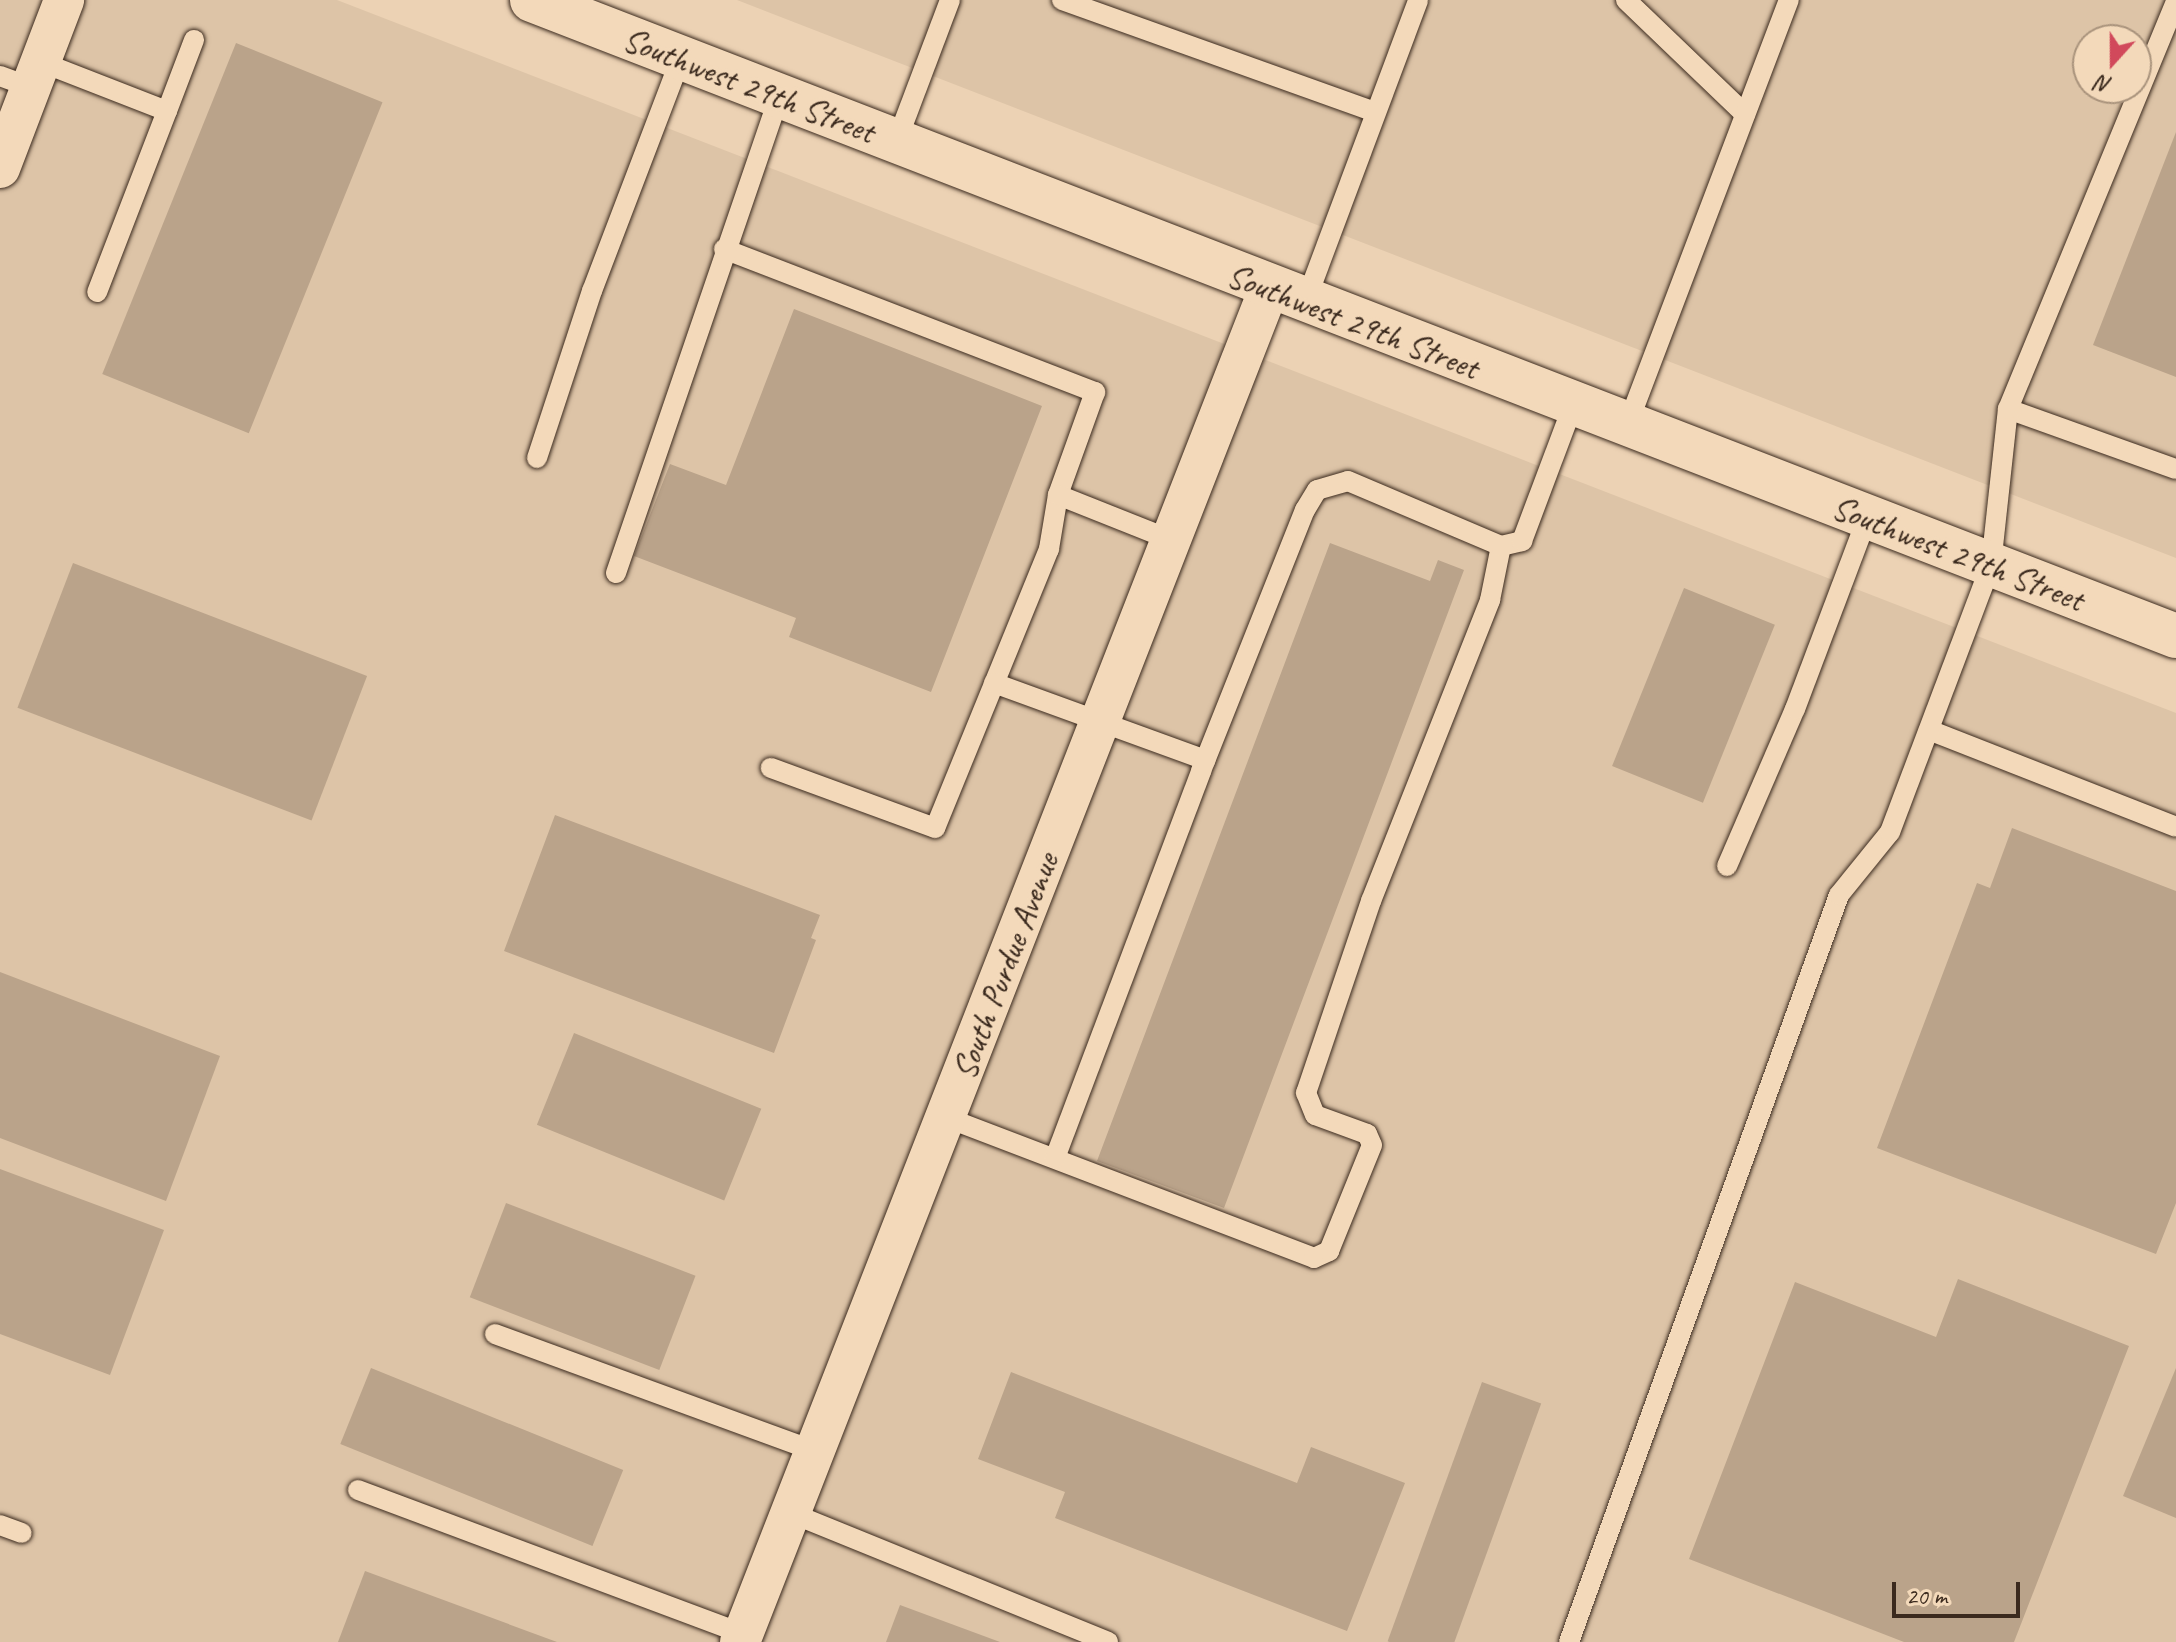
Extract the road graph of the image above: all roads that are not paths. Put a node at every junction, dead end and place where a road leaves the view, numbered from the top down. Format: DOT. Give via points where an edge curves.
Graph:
graph roads {
  1 [pos="64,0"];
  2 [pos="532,0"];
  3 [pos="950,0"];
  4 [pos="1062,0"];
  5 [pos="1418,0"];
  6 [pos="1626,0"];
  7 [pos="1789,0"];
  8 [pos="2176,1"];
  9 [pos="194,40"];
  10 [pos="681,58"];
  11 [pos="24,75"];
  12 [pos="779,97"];
  13 [pos="167,111"];
  14 [pos="1374,112"];
  15 [pos="1745,114"];
  16 [pos="896,143"];
  17 [pos="0,168"];
  18 [pos="724,249"];
  19 [pos="97,292"];
  20 [pos="1287,296"];
  21 [pos="1573,405"];
  22 [pos="2008,409"];
  23 [pos="1627,426"];
  24 [pos="537,458"];
  25 [pos="2176,469"];
  26 [pos="1058,495"];
  27 [pos="1867,518"];
  28 [pos="1171,540"];
  29 [pos="1501,546"];
  30 [pos="1991,565"];
  31 [pos="616,573"];
  32 [pos="2176,636"];
  33 [pos="994,683"];
  34 [pos="1099,723"];
  35 [pos="1929,730"];
  36 [pos="1205,760"];
  37 [pos="771,768"];
  38 [pos="2176,827"];
  39 [pos="1727,866"];
  40 [pos="945,1117"];
  41 [pos="1055,1158"];
  42 [pos="495,1334"];
  43 [pos="815,1451"];
  44 [pos="358,1490"];
  45 [pos="791,1513"];
  46 [pos="0,1525"];
  47 [pos="22,1533"];
  48 [pos="742,1638"];
  49 [pos="1108,1642"];
  50 [pos="1569,1642"];
  1 -- 11 [label="street"];
  2 -- 10 [label="street, Southwest 29th Street"];
  3 -- 16 [label="lane"];
  4 -- 14 [label="lane"];
  5 -- 14 [label="lane"];
  6 -- 15 [label="lane"];
  7 -- 15 [label="lane"];
  8 -- 22 [label="lane"];
  9 -- 13 [label="lane"];
  10 -- 12 [label="street, Southwest 29th Street"];
  10 -- 24 [label="lane" via="592,291"];
  11 -- 13 [label="lane"];
  11 -- 17 [label="street"];
  12 -- 16 [label="street, Southwest 29th Street"];
  12 -- 18 [label="lane"];
  13 -- 19 [label="lane"];
  14 -- 20 [label="lane"];
  15 -- 23 [label="lane"];
  16 -- 20 [label="street, Southwest 29th Street"];
  18 -- 26 [label="lane" via="1095,392"];
  18 -- 31 [label="lane"];
  20 -- 21 [label="street, Southwest 29th Street"];
  20 -- 28 [label="street, South Purdue Avenue"];
  21 -- 23 [label="street, Southwest 29th Street"];
  21 -- 29 [label="lane" via="1522,541"];
  22 -- 25 [label="lane"];
  22 -- 30 [label="lane"];
  23 -- 27 [label="street, Southwest 29th Street"];
  26 -- 28 [label="lane"];
  26 -- 33 [label="lane" via="1049,549"];
  27 -- 30 [label="street, Southwest 29th Street"];
  27 -- 39 [label="lane" via="1795,709"];
  28 -- 34 [label="street, South Purdue Avenue"];
  29 -- 36 [label="lane" via="1348,481 1317,490"];
  29 -- 41 [label="lane" via="1490,600 1371,901 1306,1093 1315,1115 1367,1134 1372,1145 1329,1251 1314,1258"];
  30 -- 32 [label="street, Southwest 29th Street"];
  30 -- 35 [label="lane"];
  33 -- 34 [label="lane"];
  33 -- 37 [label="lane" via="935,828"];
  34 -- 36 [label="lane"];
  34 -- 40 [label="street, South Purdue Avenue"];
  35 -- 38 [label="lane"];
  35 -- 50 [label="lane" via="1890,832 1839,895"];
  36 -- 41 [label="lane"];
  40 -- 41 [label="lane"];
  40 -- 43 [label="street, South Purdue Avenue"];
  42 -- 43 [label="lane"];
  43 -- 45 [label="street, South Purdue Avenue"];
  44 -- 48 [label="lane"];
  45 -- 48 [label="street, South Purdue Avenue"];
  45 -- 49 [label="lane"];
  46 -- 47 [label="lane"];
}
